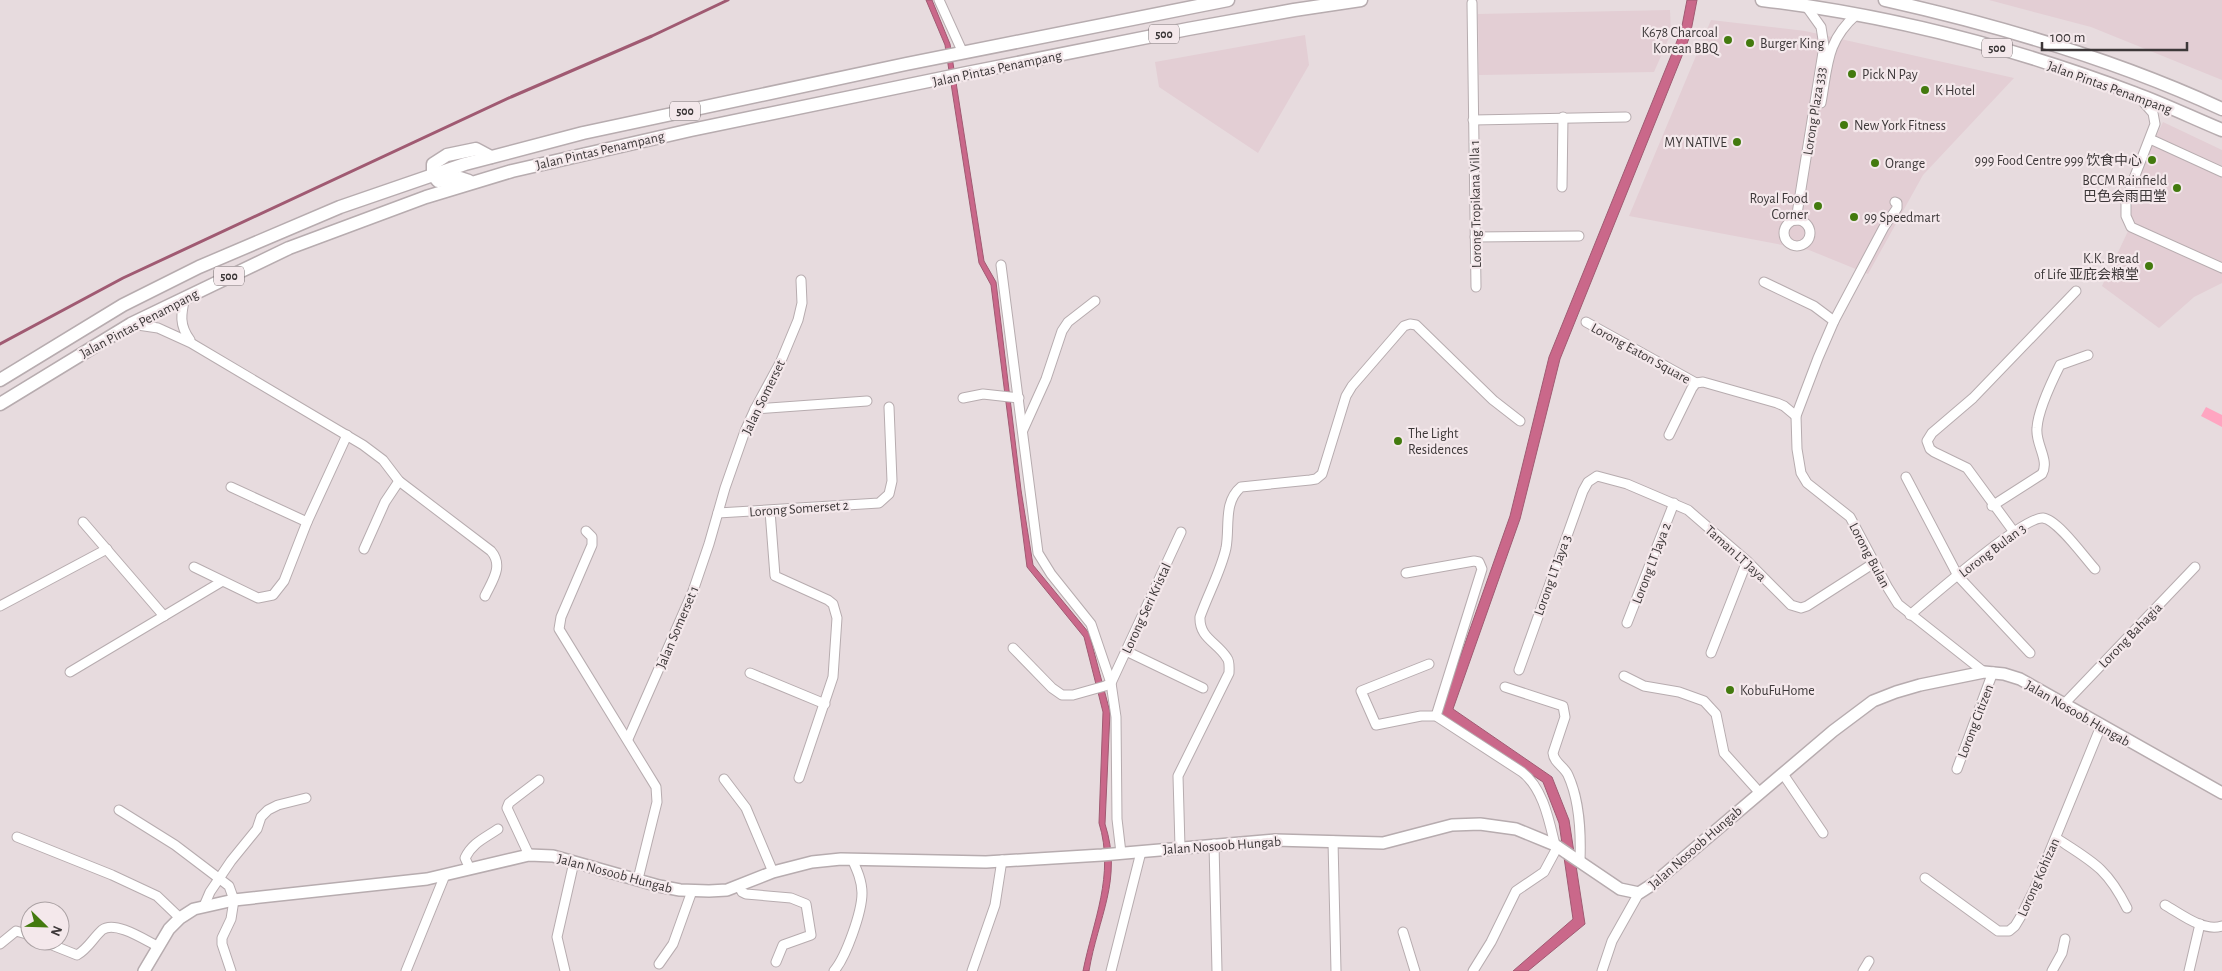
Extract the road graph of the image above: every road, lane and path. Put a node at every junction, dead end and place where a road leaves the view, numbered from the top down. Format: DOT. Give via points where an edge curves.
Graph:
graph roads {
  1 [pos="939,0"];
  2 [pos="1228,0"];
  3 [pos="1361,0"];
  4 [pos="1762,0"];
  5 [pos="1885,0"];
  6 [pos="1472,1"];
  7 [pos="1806,6"];
  8 [pos="1857,14"];
  9 [pos="962,54"];
  10 [pos="2136,94"];
  11 [pos="2222,109"];
  12 [pos="1563,117"];
  13 [pos="1626,117"];
  14 [pos="1473,120"];
  15 [pos="2222,130"];
  16 [pos="2150,139"];
  17 [pos="2222,172"];
  18 [pos="433,175"];
  19 [pos="474,182"];
  20 [pos="1562,187"];
  21 [pos="1895,202"];
  22 [pos="1578,236"];
  23 [pos="1475,237"];
  24 [pos="1001,265"];
  25 [pos="2222,268"];
  26 [pos="238,272"];
  27 [pos="801,280"];
  28 [pos="169,282"];
  29 [pos="1764,282"];
  30 [pos="1476,287"];
  31 [pos="2076,291"];
  32 [pos="185,297"];
  33 [pos="1095,301"];
  34 [pos="1834,321"];
  35 [pos="1586,322"];
  36 [pos="131,324"];
  37 [pos="191,343"];
  38 [pos="2088,355"];
  39 [pos="0,380"];
  40 [pos="1696,383"];
  41 [pos="963,398"];
  42 [pos="1019,398"];
  43 [pos="867,400"];
  44 [pos="0,404"];
  45 [pos="889,408"];
  46 [pos="755,409"];
  47 [pos="1796,416"];
  48 [pos="1520,421"];
  49 [pos="1023,430"];
  50 [pos="347,435"];
  51 [pos="1669,435"];
  52 [pos="1906,477"];
  53 [pos="399,481"];
  54 [pos="1588,482"];
  55 [pos="231,487"];
  56 [pos="1674,503"];
  57 [pos="1992,506"];
  58 [pos="770,511"];
  59 [pos="718,513"];
  60 [pos="83,522"];
  61 [pos="307,522"];
  62 [pos="586,531"];
  63 [pos="1181,532"];
  64 [pos="2014,532"];
  65 [pos="107,549"];
  66 [pos="364,549"];
  67 [pos="1748,561"];
  68 [pos="1874,563"];
  69 [pos="194,567"];
  70 [pos="2195,567"];
  71 [pos="2094,569"];
  72 [pos="1406,573"];
  73 [pos="1958,576"];
  74 [pos="221,582"];
  75 [pos="485,596"];
  76 [pos="0,606"];
  77 [pos="1910,615"];
  78 [pos="164,616"];
  79 [pos="1627,623"];
  80 [pos="1013,648"];
  81 [pos="1126,651"];
  82 [pos="2030,652"];
  83 [pos="1711,653"];
  84 [pos="1429,664"];
  85 [pos="1519,670"];
  86 [pos="70,672"];
  87 [pos="1989,672"];
  88 [pos="750,673"];
  89 [pos="1624,676"];
  90 [pos="1108,685"];
  91 [pos="1505,687"];
  92 [pos="1204,688"];
  93 [pos="2065,703"];
  94 [pos="825,704"];
  95 [pos="1436,716"];
  96 [pos="2101,726"];
  97 [pos="628,739"];
  98 [pos="1957,769"];
  99 [pos="1784,774"];
  100 [pos="799,778"];
  101 [pos="724,779"];
  102 [pos="539,780"];
  103 [pos="1760,793"];
  104 [pos="2222,793"];
  105 [pos="306,798"];
  106 [pos="119,810"];
  107 [pos="498,829"];
  108 [pos="1823,833"];
  109 [pos="17,838"];
  110 [pos="2056,838"];
  111 [pos="1332,841"];
  112 [pos="1214,844"];
  113 [pos="1558,846"];
  114 [pos="1180,847"];
  115 [pos="1141,852"];
  116 [pos="1119,853"];
  117 [pos="529,855"];
  118 [pos="852,859"];
  119 [pos="1578,859"];
  120 [pos="1002,860"];
  121 [pos="574,862"];
  122 [pos="470,869"];
  123 [pos="773,872"];
  124 [pos="445,875"];
  125 [pos="1925,878"];
  126 [pos="219,879"];
  127 [pos="638,879"];
  128 [pos="739,886"];
  129 [pos="692,891"];
  130 [pos="1639,893"];
  131 [pos="234,900"];
  132 [pos="2165,904"];
  133 [pos="204,906"];
  134 [pos="2127,908"];
  135 [pos="180,918"];
  136 [pos="2200,924"];
  137 [pos="2222,926"];
  138 [pos="20,932"];
  139 [pos="1403,932"];
  140 [pos="2064,939"];
  141 [pos="0,944"];
  142 [pos="157,946"];
  143 [pos="67,951"];
  144 [pos="1869,961"];
  145 [pos="776,962"];
  146 [pos="659,964"];
  147 [pos="144,971"];
  148 [pos="231,971"];
  149 [pos="406,971"];
  150 [pos="565,971"];
  151 [pos="834,971"];
  152 [pos="972,971"];
  153 [pos="1112,971"];
  154 [pos="1218,971"];
  155 [pos="1336,971"];
  156 [pos="1415,971"];
  157 [pos="1473,971"];
  158 [pos="1602,971"];
  159 [pos="1863,971"];
  160 [pos="2052,971"];
  161 [pos="2189,971"];
  1 -- 9 [label="street"];
  2 -- 9 [label="main road, Jalan Pintas Penampang / 500"];
  3 -- 19 [label="main road, Jalan Pintas Penampang / 500" via="1198,27 967,73 691,130"];
  4 -- 7 [label="main road, Jalan Pintas Penampang / 500"];
  5 -- 11 [label="main road, Jalan Pintas Penampang / 500" via="1965,18 2109,62"];
  6 -- 14 [label="street, Lorong Tropikana Villa 1"];
  7 -- 8 [label="main road, Jalan Pintas Penampang / 500"];
  7 -- 8 [label="street, Lorong Plaza 333" via="1821,27 1824,46 1798,220 1831,47 1844,25"];
  8 -- 10 [label="main road, Jalan Pintas Penampang / 500" via="2021,55"];
  9 -- 18 [label="main road, Jalan Pintas Penampang / 500" via="583,133"];
  10 -- 15 [label="main road, Jalan Pintas Penampang / 500"];
  10 -- 16 [label="street" via="2155,118"];
  12 -- 13 [label="street, Lorong Tropikana Villa 1"];
  12 -- 14 [label="street, Lorong Tropikana Villa 1"];
  12 -- 20 [label="street"];
  14 -- 23 [label="street, Lorong Tropikana Villa 1"];
  16 -- 17 [label="street"];
  16 -- 25 [label="street" via="2126,199 2126,216 2131,227"];
  18 -- 19 [label="main road" via="442,182 460,178"];
  18 -- 28 [label="main road, Jalan Pintas Penampang / 500" via="340,207"];
  19 -- 26 [label="main road, Jalan Pintas Penampang / 500" via="345,226"];
  21 -- 34 [label="street, Lorong Bulan" via="1898,203 1897,208"];
  22 -- 23 [label="street"];
  23 -- 30 [label="street, Lorong Tropikana Villa 1"];
  24 -- 42 [label="street"];
  26 -- 28 [label="main road" via="229,264 219,264 188,280"];
  26 -- 32 [label="main road, Jalan Pintas Penampang / 500"];
  27 -- 46 [label="street, Jalan Somerset" via="802,303 798,320 781,361"];
  28 -- 39 [label="main road, Jalan Pintas Penampang / 500" via="123,305"];
  29 -- 34 [label="street" via="1814,306"];
  31 -- 57 [label="street" via="1973,398 1929,437 1930,449 1963,465"];
  32 -- 36 [label="main road, Jalan Pintas Penampang / 500"];
  32 -- 37 [label="street" via="182,326"];
  33 -- 49 [label="street" via="1068,322 1062,331 1046,379"];
  34 -- 47 [label="street, Lorong Bulan"];
  35 -- 40 [label="street, Lorong Eaton Square"];
  36 -- 37 [label="street" via="158,328"];
  36 -- 44 [label="main road, Jalan Pintas Penampang / 500"];
  37 -- 50 [label="street"];
  38 -- 57 [label="street" via="2060,365 2038,419 2037,438 2045,466 2042,474"];
  40 -- 47 [label="street" via="1709,383 1778,403"];
  40 -- 51 [label="street"];
  41 -- 42 [label="street" via="997,394"];
  42 -- 49 [label="street"];
  43 -- 46 [label="street"];
  45 -- 58 [label="street, Lorong Somerset 2" via="890,494 879,503"];
  46 -- 59 [label="street, Jalan Somerset" via="735,457"];
  47 -- 68 [label="street, Lorong Bulan" via="1797,449 1803,478 1850,517"];
  48 -- 114 [label="street" via="1493,400 1416,325 1410,324 1404,326 1349,391 1322,474 1310,480 1241,487 1233,493 1225,549 1199,625 1202,633 1227,658 1229,673 1178,776"];
  49 -- 90 [label="street" via="1038,552 1051,574 1091,624"];
  50 -- 53 [label="street" via="383,460"];
  50 -- 61 [label="street"];
  52 -- 73 [label="street"];
  53 -- 66 [label="street" via="385,502"];
  53 -- 75 [label="street" via="497,557 498,568"];
  54 -- 56 [label="street, Taman LT Jaya" via="1603,476"];
  54 -- 85 [label="street, Lorong LT Jaya 3"];
  55 -- 61 [label="street"];
  56 -- 67 [label="street, Taman LT Jaya" via="1694,515"];
  56 -- 79 [label="street, Lorong LT Jaya 2"];
  57 -- 64 [label="street"];
  58 -- 59 [label="street, Lorong Somerset 2"];
  58 -- 94 [label="street" via="775,576 822,596 833,604 835,610 833,677"];
  59 -- 97 [label="street, Jalan Somerset 1" via="693,590"];
  60 -- 65 [label="street"];
  61 -- 74 [label="street" via="284,582 274,595 258,598"];
  62 -- 97 [label="street" via="592,537 592,545 561,617 559,629"];
  63 -- 81 [label="street, Lorong Seri Kristal"];
  64 -- 71 [label="street, Lorong Bulan 3" via="2038,518 2050,520"];
  64 -- 73 [label="street, Lorong Bulan 3"];
  65 -- 76 [label="street"];
  65 -- 78 [label="street"];
  67 -- 68 [label="street, Taman LT Jaya" via="1791,605 1801,608"];
  67 -- 83 [label="street"];
  68 -- 77 [label="street, Lorong Bulan" via="1894,598"];
  69 -- 74 [label="street"];
  70 -- 93 [label="street, Lorong Bahagia"];
  72 -- 95 [label="street" via="1474,561 1482,569"];
  73 -- 77 [label="street, Lorong Bulan 3"];
  73 -- 82 [label="street"];
  74 -- 78 [label="street"];
  77 -- 87 [label="street, Lorong Bulan"];
  78 -- 86 [label="street"];
  80 -- 90 [label="street" via="1057,692 1067,695"];
  81 -- 90 [label="street, Lorong Seri Kristal"];
  81 -- 92 [label="street"];
  84 -- 95 [label="street" via="1361,691 1376,725"];
  87 -- 93 [label="main road, Jalan Nosoob Hungab" via="2020,679"];
  87 -- 98 [label="street, Lorong Citizen"];
  87 -- 99 [label="main road, Jalan Nosoob Hungab" via="1920,685 1873,701"];
  88 -- 94 [label="street"];
  89 -- 103 [label="street" via="1644,686 1704,701 1716,714 1724,752"];
  90 -- 116 [label="street" via="1116,717"];
  91 -- 119 [label="street" via="1563,706 1565,717 1553,753 1572,786 1579,817"];
  93 -- 96 [label="main road, Jalan Nosoob Hungab"];
  94 -- 100 [label="street"];
  95 -- 113 [label="street" via="1529,778 1546,811"];
  96 -- 104 [label="main road, Jalan Nosoob Hungab"];
  96 -- 110 [label="street, Lorong Kohizan"];
  97 -- 127 [label="street" via="654,779 658,793"];
  99 -- 103 [label="main road, Jalan Nosoob Hungab"];
  99 -- 108 [label="street"];
  101 -- 123 [label="street" via="746,808"];
  102 -- 117 [label="street" via="507,808"];
  103 -- 130 [label="main road, Jalan Nosoob Hungab"];
  105 -- 126 [label="street" via="268,810"];
  106 -- 126 [label="street" via="175,845"];
  107 -- 122 [label="street" via="468,850 465,858"];
  109 -- 135 [label="street" via="157,896"];
  110 -- 125 [label="street, Lorong Kohizan" via="2022,916 2015,926 2004,932 1993,928"];
  110 -- 134 [label="street" via="2106,873"];
  111 -- 112 [label="main road, Jalan Nosoob Hungab"];
  111 -- 113 [label="main road, Jalan Nosoob Hungab" via="1395,841 1446,827 1480,824 1516,829"];
  111 -- 155 [label="street"];
  112 -- 114 [label="main road, Jalan Nosoob Hungab"];
  112 -- 154 [label="street"];
  113 -- 119 [label="main road, Jalan Nosoob Hungab"];
  113 -- 157 [label="street" via="1544,872 1516,892"];
  114 -- 115 [label="main road, Jalan Nosoob Hungab"];
  115 -- 116 [label="main road, Jalan Nosoob Hungab"];
  115 -- 153 [label="street"];
  116 -- 120 [label="main road, Jalan Nosoob Hungab"];
  117 -- 121 [label="main road, Jalan Nosoob Hungab" via="553,856"];
  117 -- 122 [label="main road, Jalan Nosoob Hungab"];
  118 -- 120 [label="main road, Jalan Nosoob Hungab"];
  118 -- 123 [label="main road, Jalan Nosoob Hungab" via="812,862"];
  118 -- 151 [label="street" via="862,884 862,902"];
  119 -- 130 [label="main road, Jalan Nosoob Hungab" via="1620,889"];
  120 -- 152 [label="street" via="995,905"];
  121 -- 127 [label="main road, Jalan Nosoob Hungab"];
  121 -- 150 [label="street" via="557,937"];
  122 -- 124 [label="main road, Jalan Nosoob Hungab"];
  123 -- 128 [label="main road, Jalan Nosoob Hungab"];
  124 -- 131 [label="main road, Jalan Nosoob Hungab"];
  124 -- 149 [label="street"];
  126 -- 131 [label="street" via="229,886"];
  126 -- 133 [label="street"];
  127 -- 129 [label="main road, Jalan Nosoob Hungab"];
  128 -- 129 [label="main road, Jalan Nosoob Hungab" via="727,890"];
  128 -- 145 [label="street" via="746,894 791,898 806,904 811,934 784,946"];
  129 -- 146 [label="street" via="673,944"];
  130 -- 158 [label="street" via="1612,941"];
  131 -- 133 [label="main road, Jalan Nosoob Hungab"];
  131 -- 148 [label="street" via="231,918 222,938"];
  132 -- 136 [label="street"];
  133 -- 135 [label="main road, Jalan Nosoob Hungab"];
  135 -- 142 [label="main road, Jalan Nosoob Hungab"];
  136 -- 137 [label="street" via="2214,929"];
  136 -- 161 [label="street"];
  138 -- 141 [label="street" via="16,931"];
  139 -- 156 [label="street"];
  140 -- 160 [label="street" via="2062,953"];
  142 -- 143 [label="street" via="117,928 102,930 77,955"];
  142 -- 147 [label="main road, Jalan Nosoob Hungab"];
  144 -- 159 [label="street"];
}
